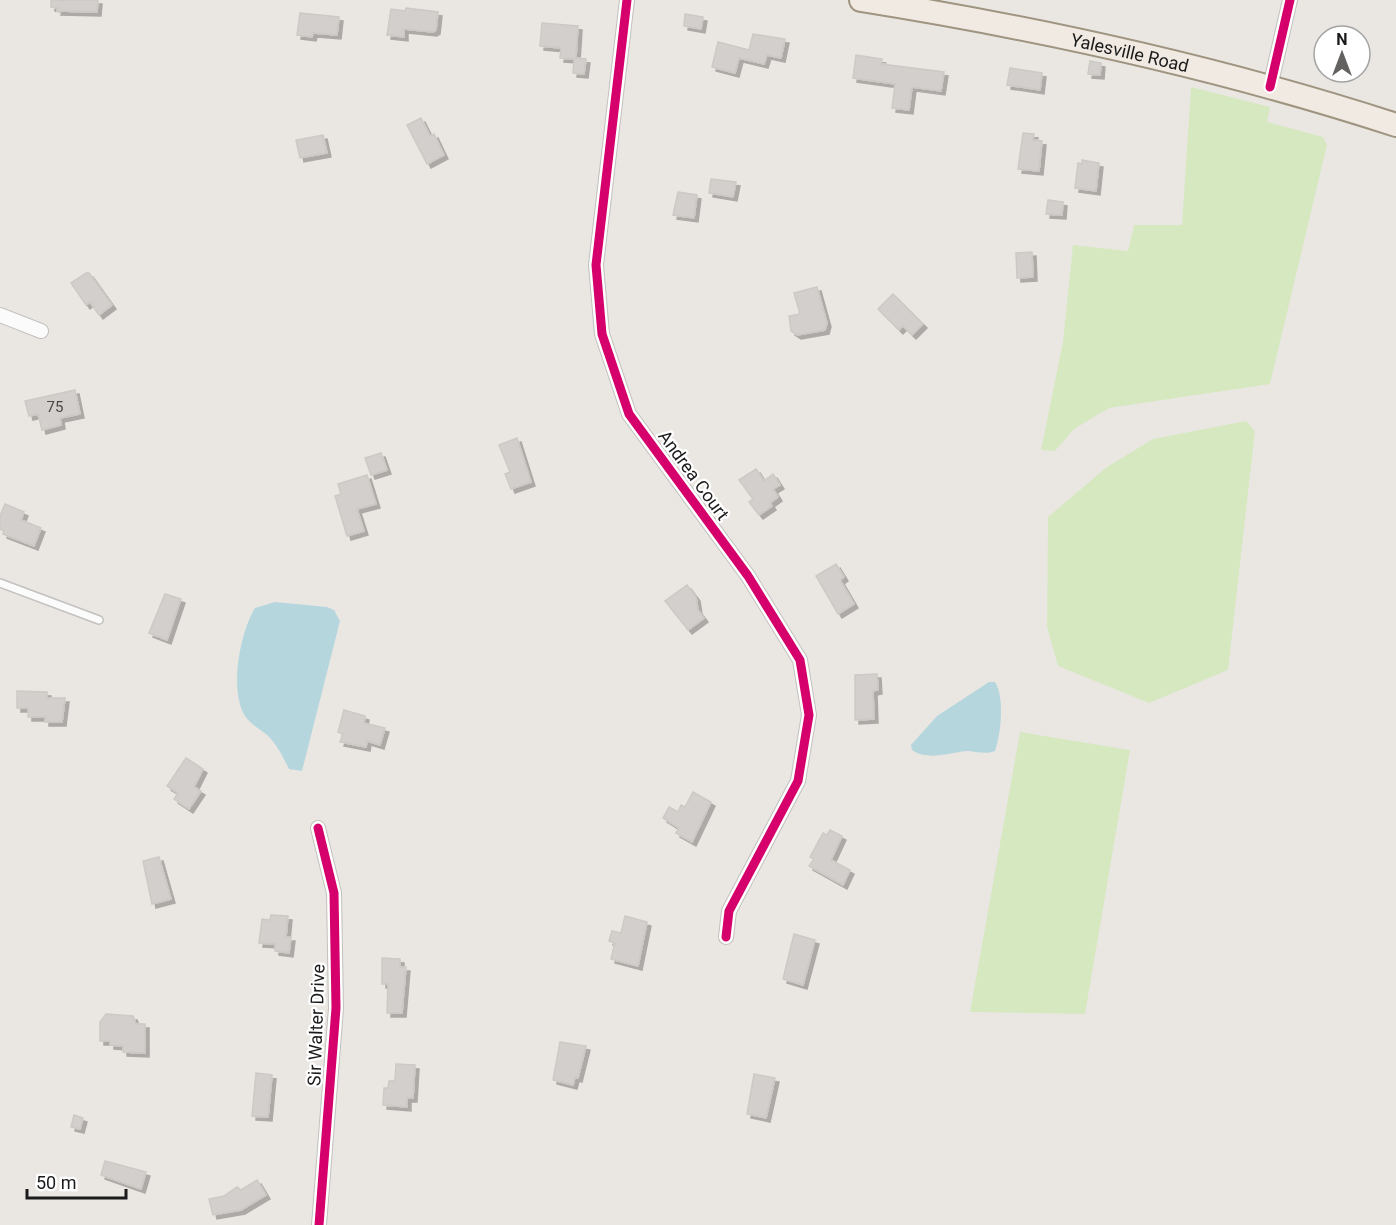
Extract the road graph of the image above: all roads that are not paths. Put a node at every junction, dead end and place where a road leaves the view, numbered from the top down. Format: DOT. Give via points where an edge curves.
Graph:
graph roads {
  1 [pos="627,0"];
  2 [pos="861,0"];
  3 [pos="1290,0"];
  4 [pos="933,6"];
  5 [pos="1270,87"];
  6 [pos="1396,125"];
  7 [pos="0,315"];
  8 [pos="41,331"];
  9 [pos="0,584"];
  10 [pos="99,620"];
  11 [pos="318,828"];
  12 [pos="726,937"];
  13 [pos="319,1225"];
  1 -- 12 [label="street, Andrea Court" via="596,265 602,334 629,414 748,576 800,660 809,715 798,781 729,911"];
  2 -- 4 [label="main road, Yalesville Road"];
  3 -- 5 [label="street"];
  4 -- 5 [label="main road, Yalesville Road" via="1163,58"];
  5 -- 6 [label="main road, Yalesville Road"];
  7 -- 8 [label="street"];
  9 -- 10 [label="lane"];
  11 -- 13 [label="street, Sir Walter Drive" via="334,893 336,1008"];
}
